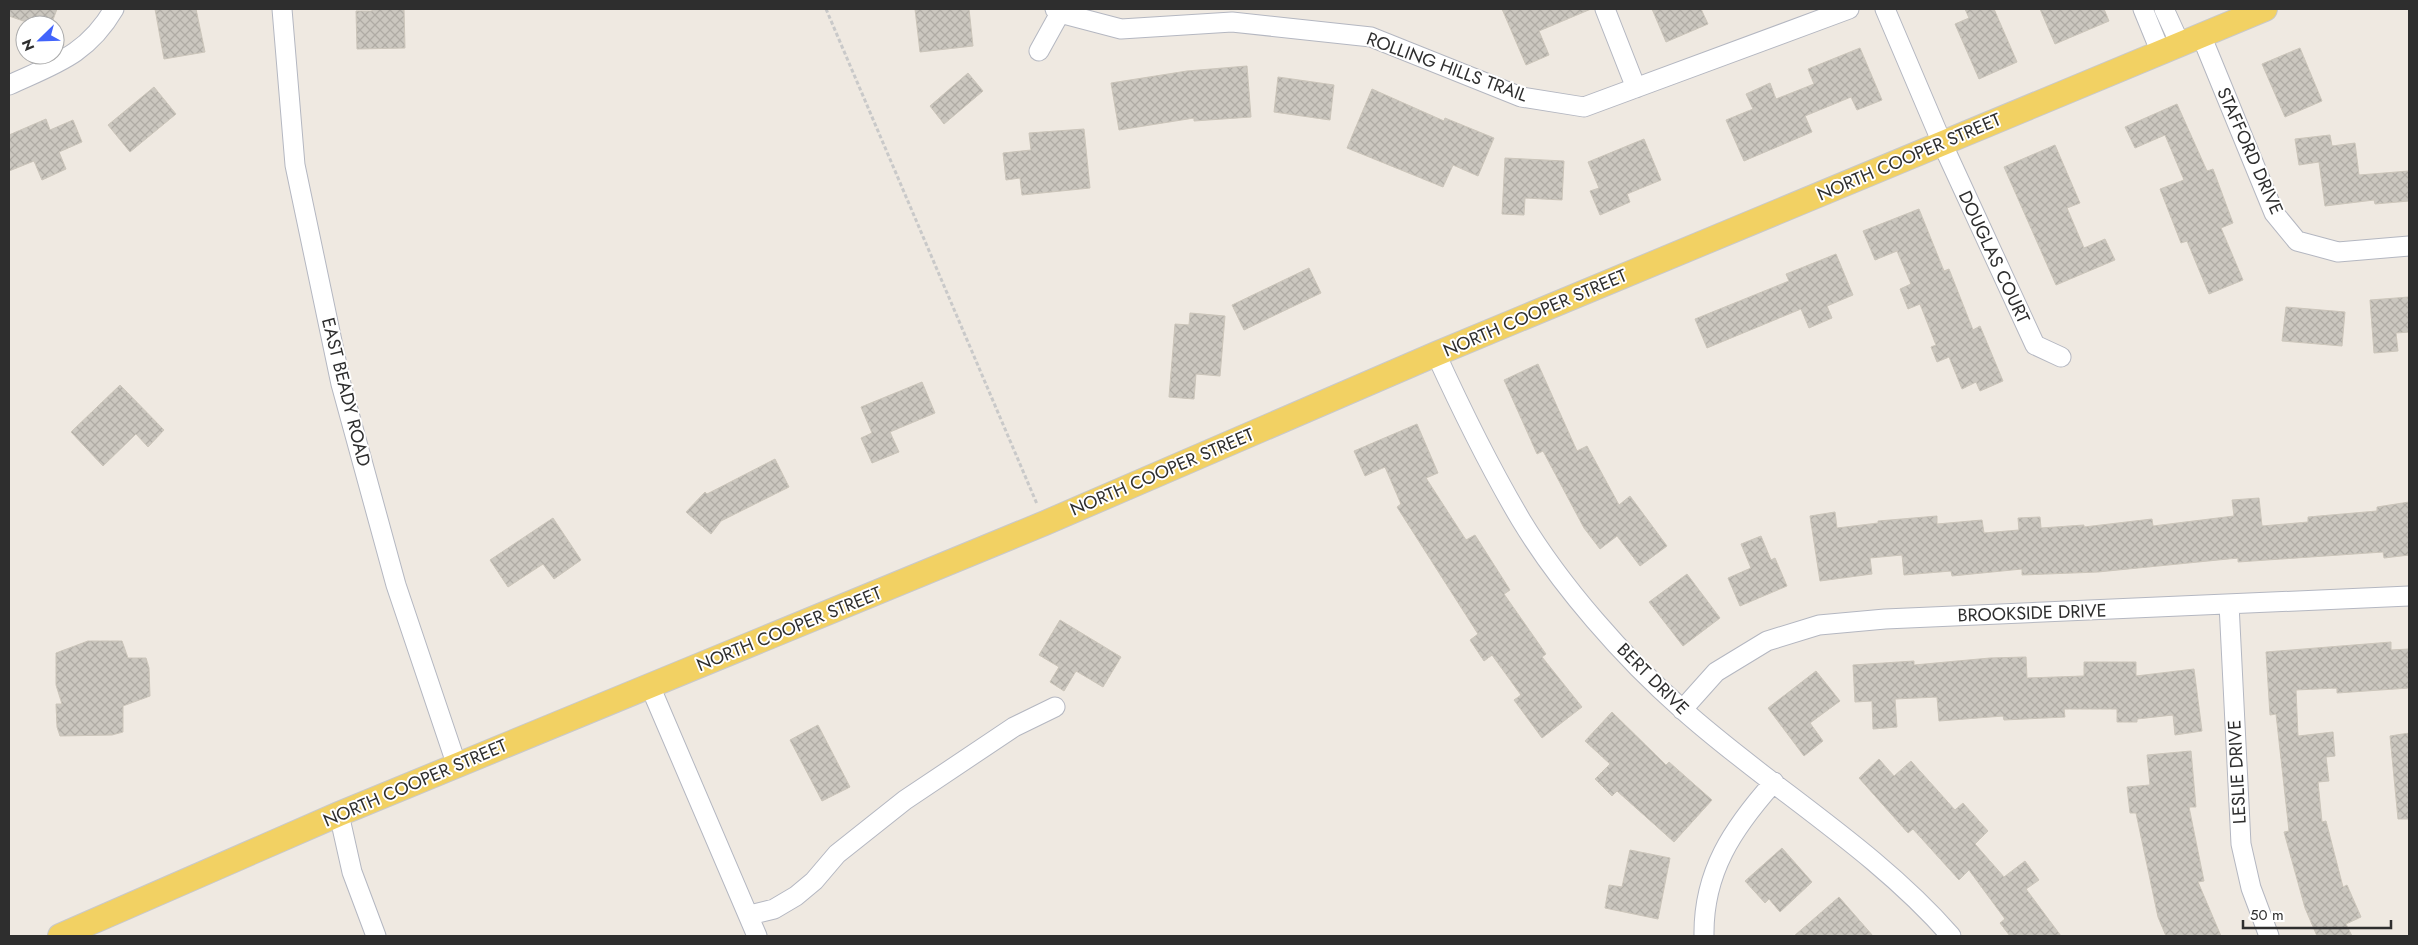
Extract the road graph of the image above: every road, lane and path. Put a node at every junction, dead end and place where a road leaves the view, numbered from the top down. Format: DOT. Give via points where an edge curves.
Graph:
graph roads {
  1 [pos="114,9"];
  2 [pos="282,9"];
  3 [pos="826,9"];
  4 [pos="1605,9"];
  5 [pos="1849,9"];
  6 [pos="1885,9"];
  7 [pos="2143,9"];
  8 [pos="2164,9"];
  9 [pos="2265,9"];
  10 [pos="1058,11"];
  11 [pos="2180,44"];
  12 [pos="1039,51"];
  13 [pos="9,85"];
  14 [pos="1636,88"];
  15 [pos="1942,143"];
  16 [pos="2409,246"];
  17 [pos="1436,354"];
  18 [pos="2061,357"];
  19 [pos="1045,523"];
  20 [pos="2409,596"];
  21 [pos="2229,604"];
  22 [pos="650,686"];
  23 [pos="1055,707"];
  24 [pos="1682,710"];
  25 [pos="457,766"];
  26 [pos="1774,782"];
  27 [pos="339,814"];
  28 [pos="750,915"];
  29 [pos="60,936"];
  30 [pos="376,936"];
  31 [pos="757,936"];
  32 [pos="1704,936"];
  33 [pos="1951,936"];
  34 [pos="2269,936"];
  1 -- 13 [label="street" via="102,30 72,57"];
  2 -- 25 [label="street, EAST BEADY ROAD" via="295,165 341,384 396,585"];
  3 -- 19 [label="path"];
  4 -- 14 [label="street"];
  5 -- 14 [label="street, ROLLING HILLS TRAIL"];
  6 -- 15 [label="street, DOUGLAS COURT"];
  7 -- 11 [label="street"];
  8 -- 11 [label="street"];
  9 -- 11 [label="main road, NORTH COOPER STREET"];
  10 -- 12 [label="street, ROLLING HILLS TRAIL"];
  10 -- 14 [label="street, ROLLING HILLS TRAIL" via="1121,28 1232,22 1372,37 1521,96 1584,107"];
  11 -- 15 [label="main road, NORTH COOPER STREET"];
  11 -- 16 [label="street, STAFFORD DRIVE" via="2274,213 2297,241 2338,252"];
  15 -- 17 [label="main road, NORTH COOPER STREET"];
  15 -- 18 [label="street, DOUGLAS COURT" via="2034,345"];
  17 -- 19 [label="main road, NORTH COOPER STREET"];
  17 -- 24 [label="street, BERT DRIVE" via="1477,442 1522,521 1574,595 1637,666"];
  19 -- 22 [label="main road, NORTH COOPER STREET"];
  20 -- 21 [label="street, BROOKSIDE DRIVE"];
  21 -- 24 [label="street, BROOKSIDE DRIVE" via="1885,619 1819,625 1767,641 1716,672"];
  21 -- 34 [label="street, LESLIE DRIVE" via="2241,844 2251,888"];
  22 -- 25 [label="main road, NORTH COOPER STREET"];
  22 -- 28 [label="street"];
  23 -- 28 [label="street" via="1014,727 905,800 837,854 796,896 774,909"];
  24 -- 26 [label="street, BERT DRIVE"];
  25 -- 27 [label="main road, NORTH COOPER STREET"];
  26 -- 32 [label="street" via="1730,838 1714,870 1706,902"];
  26 -- 33 [label="street, BERT DRIVE" via="1925,907"];
  27 -- 29 [label="main road, NORTH COOPER STREET"];
  27 -- 30 [label="street" via="352,872"];
  28 -- 31 [label="street"];
}
